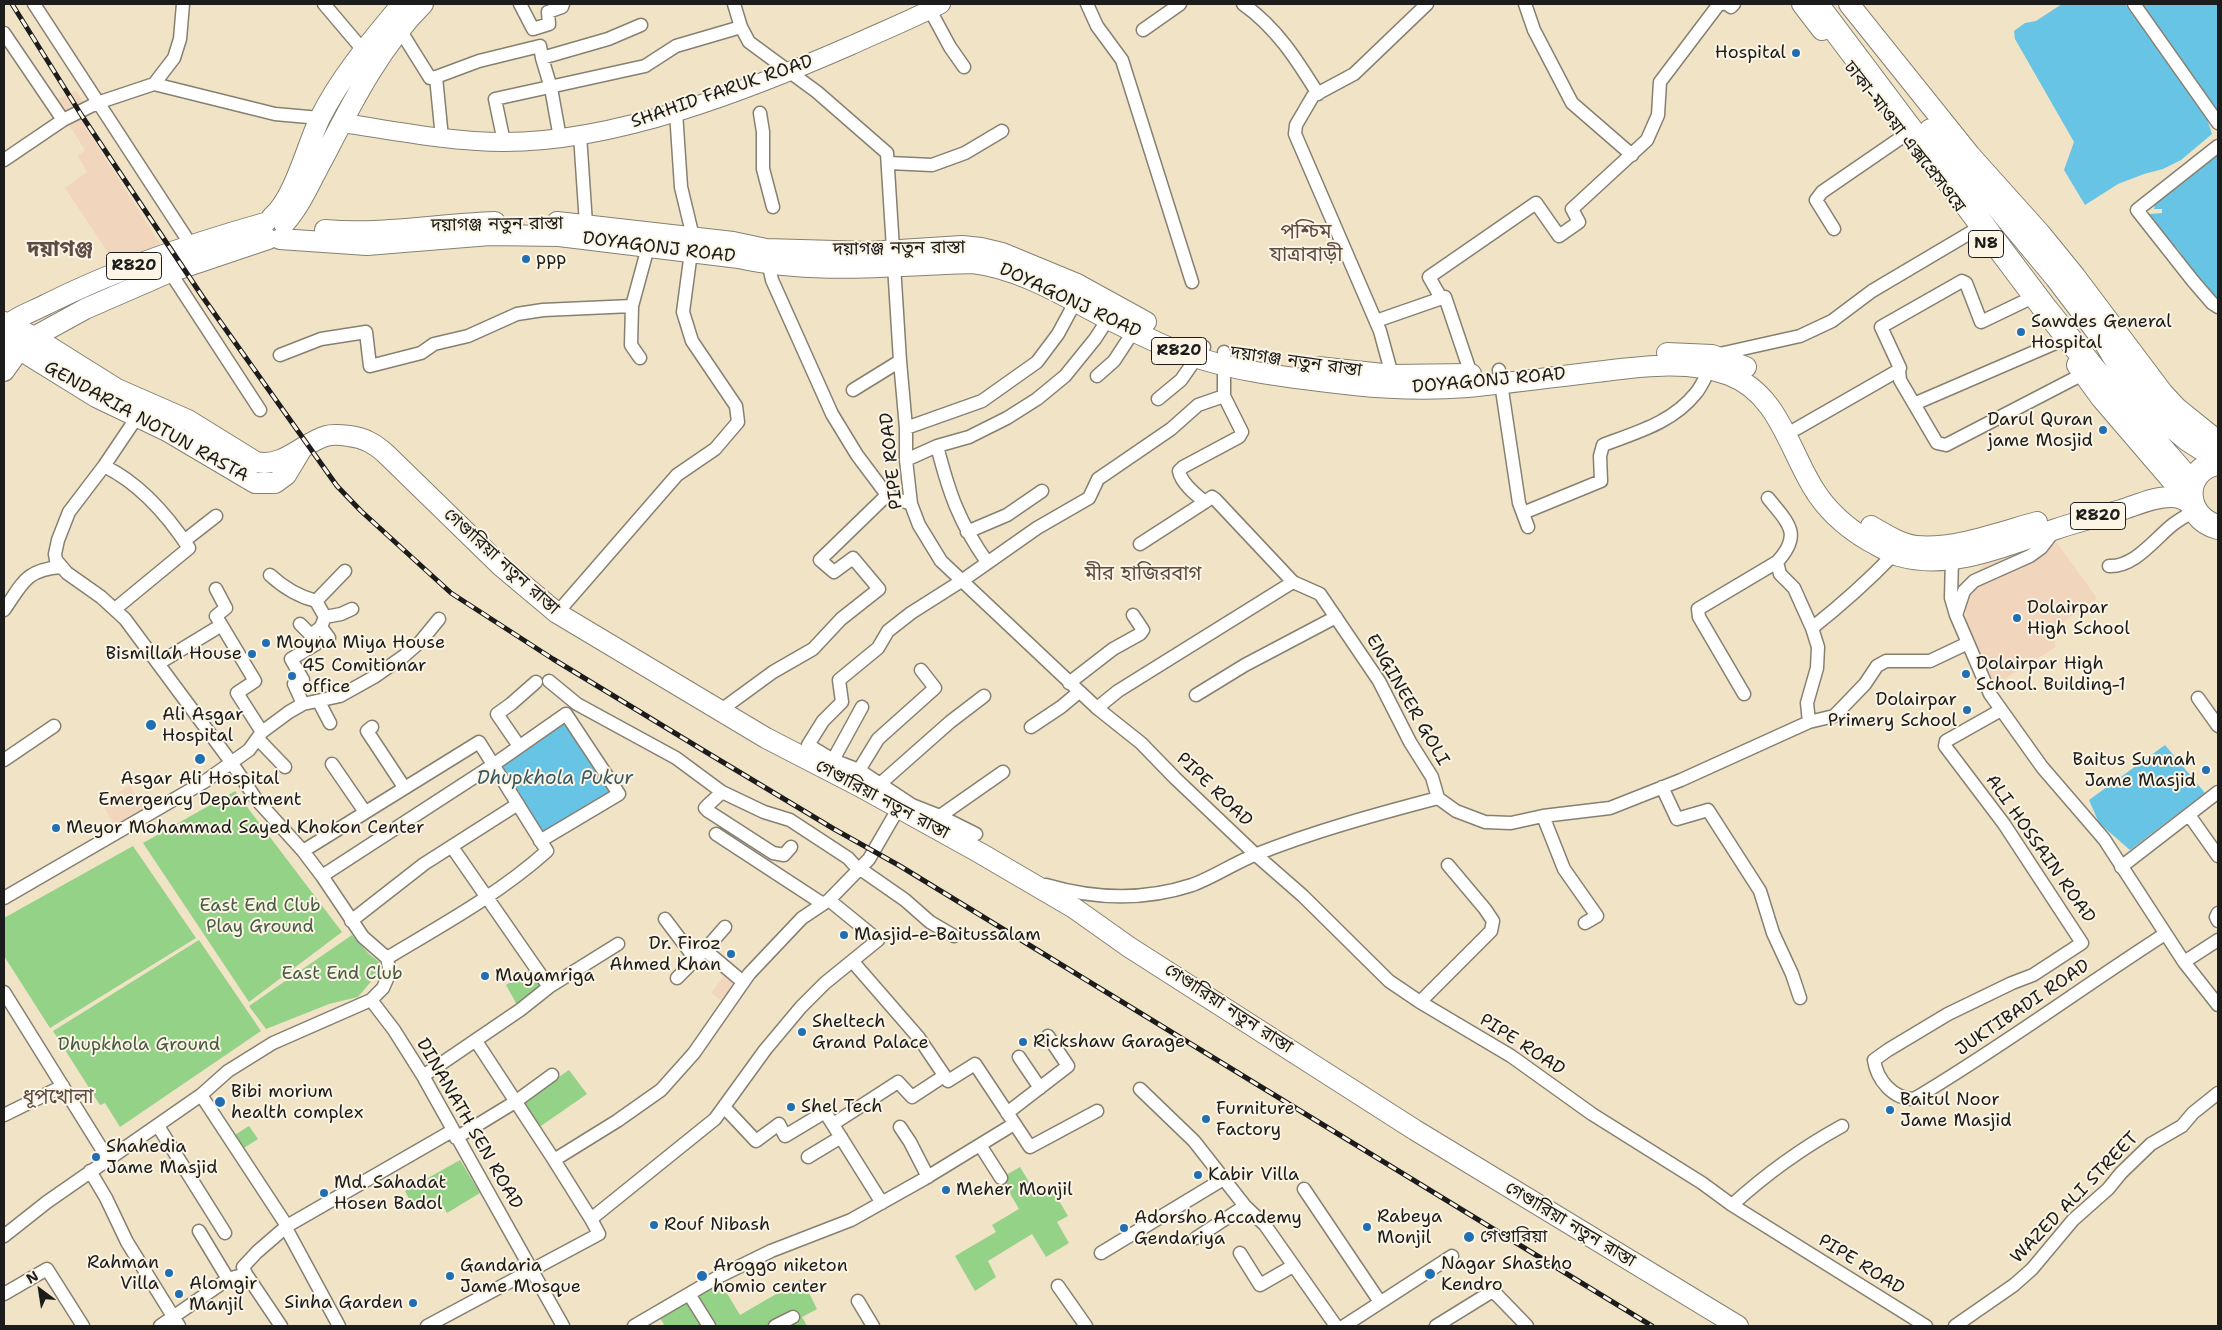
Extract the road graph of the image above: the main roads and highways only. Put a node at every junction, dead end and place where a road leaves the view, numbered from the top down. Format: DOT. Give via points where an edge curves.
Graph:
graph roads {
  1 [pos="402,4"];
  2 [pos="423,4"];
  3 [pos="1802,4"];
  4 [pos="1816,4"];
  5 [pos="1832,4"];
  6 [pos="1849,4"];
  7 [pos="936,7"];
  8 [pos="1859,50"];
  9 [pos="370,56"];
  10 [pos="320,118"];
  11 [pos="343,123"];
  12 [pos="296,208"];
  13 [pos="308,228"];
  14 [pos="275,229"];
  15 [pos="642,239"];
  16 [pos="12,333"];
  17 [pos="1224,358"];
  18 [pos="1711,363"];
  19 [pos="2132,368"];
  20 [pos="4,371"];
  21 [pos="1500,377"];
  22 [pos="101,390"];
  23 [pos="2218,440"];
  24 [pos="301,450"];
  25 [pos="2218,458"];
  26 [pos="2218,463"];
  27 [pos="2195,505"];
  28 [pos="2054,523"];
  29 [pos="2218,539"];
  30 [pos="2003,540"];
  31 [pos="1892,546"];
  32 [pos="1738,1326"];
  1 -- 9 [label="main road"];
  2 -- 9 [label="main road"];
  3 -- 27 [label="main road, ঢাকা-মাওয়া এক্সপ্রেসওয়ে / N8" via="1905,135 2101,398"];
  4 -- 8 [label="highway"];
  5 -- 8 [label="highway"];
  6 -- 19 [label="main road, N8" via="1964,148 2063,262"];
  7 -- 11 [label="main road, SHAHID FARUK ROAD" via="792,71 676,112 580,135 504,142 442,138"];
  8 -- 19 [label="highway" via="1993,200 2111,347"];
  8 -- 27 [label="highway" via="2043,306"];
  9 -- 10 [label="main road" via="341,82"];
  9 -- 11 [label="main road" via="366,76"];
  10 -- 11 [label="main road"];
  10 -- 14 [label="main road"];
  11 -- 12 [label="main road"];
  12 -- 13 [label="main road" via="299,221"];
  12 -- 14 [label="main road"];
  13 -- 14 [label="main road, দয়াগঞ্জ নতুন রাস্তা / R820"];
  13 -- 15 [label="main road, দয়াগঞ্জ নতুন রাস্তা / R820" via="341,231 546,221 586,224"];
  14 -- 15 [label="main road, DOYAGONJ ROAD / R820" via="366,245 530,234"];
  14 -- 16 [label="main road, R820" via="84,309"];
  14 -- 16 [label="main road, R820" via="191,245 114,273"];
  15 -- 17 [label="main road, দয়াগঞ্জ নতুন রাস্তা / R820" via="767,257 894,258 962,246 981,248 1002,253 1138,326 1168,333 1201,352"];
  16 -- 20 [label="main road, R820"];
  16 -- 22 [label="main road, GENDARIA NOTUN RASTA"];
  17 -- 21 [label="main road, দয়াগঞ্জ নতুন রাস্তা / R820" via="1392,375"];
  17 -- 21 [label="main road, DOYAGONJ ROAD / R820" via="1303,379 1389,389 1436,389"];
  18 -- 21 [label="main road, দয়াগঞ্জ নতুন রাস্তা / R820" via="1674,353 1646,354"];
  18 -- 31 [label="main road, R820" via="1754,388 1778,419 1810,484 1831,512 1852,531"];
  18 -- 31 [label="main road, দয়াগঞ্জ নতুন রাস্তা / R820" via="1755,372 1769,384 1827,485 1856,518"];
  19 -- 23 [label="main road, N8"];
  19 -- 25 [label="highway" via="2171,425"];
  22 -- 24 [label="main road, গেণ্ডারিয়া নতুন রাস্তা" via="188,420 256,462 272,463"];
  22 -- 24 [label="main road, GENDARIA NOTUN RASTA" via="137,417 260,484 275,483 286,475"];
  24 -- 32 [label="main road, গেণ্ডারিয়া নতুন রাস্তা" via="332,434 369,441 501,566 557,613 766,738 1074,908 1129,947 1415,1130"];
  26 -- 27 [label="highway" via="2204,468"];
  27 -- 28 [label="main road, R820"];
  27 -- 28 [label="main road, R820" via="2167,497"];
  27 -- 29 [label="highway, N8"];
  28 -- 30 [label="main road, R820"];
  30 -- 31 [label="main road, দয়াগঞ্জ নতুন রাস্তা / R820"];
  30 -- 31 [label="main road, R820" via="1952,558 1921,560"];
}
